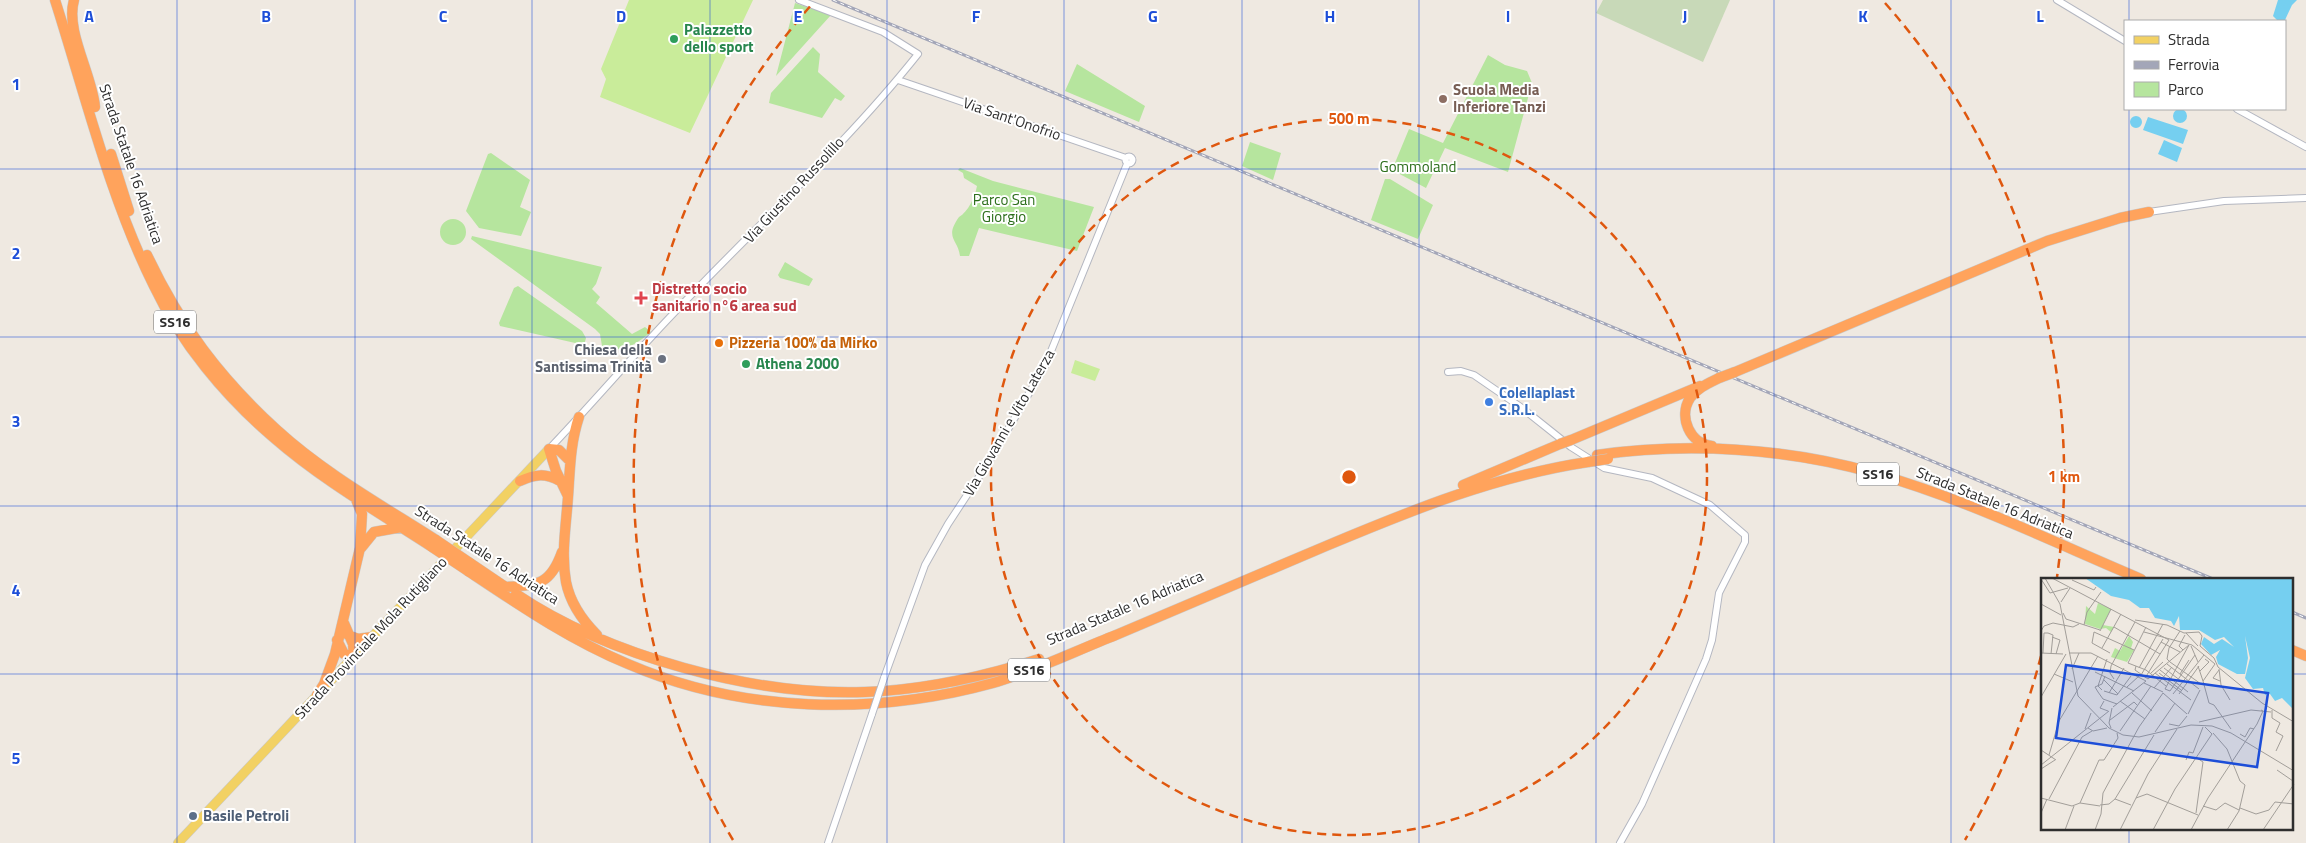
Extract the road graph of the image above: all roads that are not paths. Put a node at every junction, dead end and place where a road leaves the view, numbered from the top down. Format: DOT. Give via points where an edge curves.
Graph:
graph roads {
  1 [pos="55,0"];
  2 [pos="60,0"];
  3 [pos="74,0"];
  4 [pos="799,0"];
  5 [pos="2057,0"];
  6 [pos="2124,40"];
  7 [pos="898,80"];
  8 [pos="95,107"];
  9 [pos="2239,110"];
  10 [pos="2306,147"];
  11 [pos="1127,161"];
  12 [pos="2306,198"];
  13 [pos="2149,212"];
  14 [pos="665,323"];
  15 [pos="1448,372"];
  16 [pos="1719,378"];
  17 [pos="579,417"];
  18 [pos="1559,441"];
  19 [pos="549,449"];
  20 [pos="1795,457"];
  21 [pos="1584,460"];
  22 [pos="570,461"];
  23 [pos="1606,464"];
  24 [pos="520,481"];
  25 [pos="560,481"];
  26 [pos="1463,485"];
  27 [pos="354,496"];
  28 [pos="568,497"];
  29 [pos="402,527"];
  30 [pos="434,543"];
  31 [pos="360,548"];
  32 [pos="564,549"];
  33 [pos="469,567"];
  34 [pos="2124,578"];
  35 [pos="2139,578"];
  36 [pos="504,587"];
  37 [pos="342,620"];
  38 [pos="348,635"];
  39 [pos="372,637"];
  40 [pos="601,639"];
  41 [pos="337,640"];
  42 [pos="2294,644"];
  43 [pos="2306,649"];
  44 [pos="2294,651"];
  45 [pos="2306,656"];
  46 [pos="354,657"];
  47 [pos="317,695"];
  48 [pos="178,843"];
  49 [pos="828,843"];
  50 [pos="1620,843"];
  1 -- 27 [label="highway, Strada Statale 16 Adriatica / SS16" via="130,234 154,288 181,333 225,390 273,437"];
  2 -- 8 [label="highway, Strada Statale 16 Adriatica / SS16"];
  3 -- 8 [label="highway" via="71,10 73,25 93,89"];
  4 -- 7 [label="street, Via Giustino Russolillo" via="883,32 918,54"];
  5 -- 6 [label="street"];
  7 -- 11 [label="street, Via Sant'Onofrio"];
  7 -- 14 [label="street, Via Giustino Russolillo" via="750,238"];
  8 -- 30 [label="highway, Strada Statale 16 Adriatica / SS16" via="136,231 185,327 209,358 278,432"];
  9 -- 10 [label="street"];
  11 -- 49 [label="street, Via Giovanni e Vito Laterza, bridge" via="1045,366 925,565"];
  12 -- 13 [label="street" via="2199,204"];
  13 -- 16 [label="highway, bridge" via="2047,241"];
  14 -- 17 [label="street, Strada Provinciale Mola Rutigliano"];
  15 -- 18 [label="street" via="1474,375 1515,403"];
  16 -- 18 [label="highway, bridge" via="1571,440"];
  16 -- 20 [label="highway" via="1696,391 1686,407 1685,419 1695,439 1704,445 1769,450"];
  17 -- 19 [label="street, Strada Provinciale Mola Rutigliano"];
  17 -- 22 [label="highway"];
  18 -- 23 [label="street"];
  18 -- 26 [label="highway"];
  19 -- 22 [label="highway" via="559,450"];
  19 -- 24 [label="main road, Strada Provinciale Mola Rutigliano"];
  19 -- 25 [label="highway"];
  20 -- 21 [label="highway, Strada Statale 16 Adriatica / SS16" via="1688,449 1597,455"];
  20 -- 35 [label="highway, Strada Statale 16 Adriatica / SS16" via="1872,473 1933,492"];
  21 -- 23 [label="highway, Strada Statale 16 Adriatica / SS16, bridge"];
  21 -- 26 [label="highway, Strada Statale 16 Adriatica / SS16" via="1519,469"];
  21 -- 33 [label="highway, Strada Statale 16 Adriatica / SS16" via="1496,481 1425,505 1065,656 994,682 878,704 800,704 745,698 650,673 576,640"];
  22 -- 28 [label="highway"];
  23 -- 34 [label="highway, Strada Statale 16 Adriatica / SS16" via="1675,455 1734,456 1828,468 1931,498"];
  23 -- 50 [label="street" via="1652,478 1710,505 1729,519 1746,538 1719,593 1706,659 1642,804"];
  24 -- 25 [label="highway" via="541,474"];
  24 -- 39 [label="main road, Strada Provinciale Mola Rutigliano"];
  25 -- 28 [label="highway"];
  26 -- 40 [label="highway, Strada Statale 16 Adriatica / SS16" via="1045,658 933,686 864,692 767,684 673,665"];
  27 -- 29 [label="highway, Strada Statale 16 Adriatica / SS16"];
  27 -- 31 [label="highway" via="362,514"];
  28 -- 32 [label="highway"];
  29 -- 30 [label="highway, Strada Statale 16 Adriatica / SS16"];
  29 -- 31 [label="highway" via="374,532"];
  30 -- 33 [label="highway, Strada Statale 16 Adriatica / SS16, bridge"];
  31 -- 37 [label="highway"];
  32 -- 36 [label="highway" via="556,569 547,579 532,585"];
  32 -- 40 [label="highway" via="566,582 575,606"];
  33 -- 36 [label="highway, Strada Statale 16 Adriatica / SS16"];
  36 -- 40 [label="highway, Strada Statale 16 Adriatica / SS16" via="550,615"];
  37 -- 38 [label="highway"];
  37 -- 41 [label="highway"];
  38 -- 39 [label="highway" via="358,639"];
  38 -- 46 [label="highway" via="355,651"];
  39 -- 46 [label="main road, Strada Provinciale Mola Rutigliano"];
  41 -- 46 [label="highway" via="344,654"];
  41 -- 47 [label="highway" via="330,670"];
  42 -- 43 [label="highway"];
  44 -- 45 [label="highway"];
  46 -- 47 [label="main road, Strada Provinciale Mola Rutigliano"];
  47 -- 48 [label="main road, Strada Provinciale Mola Rutigliano"];
}
